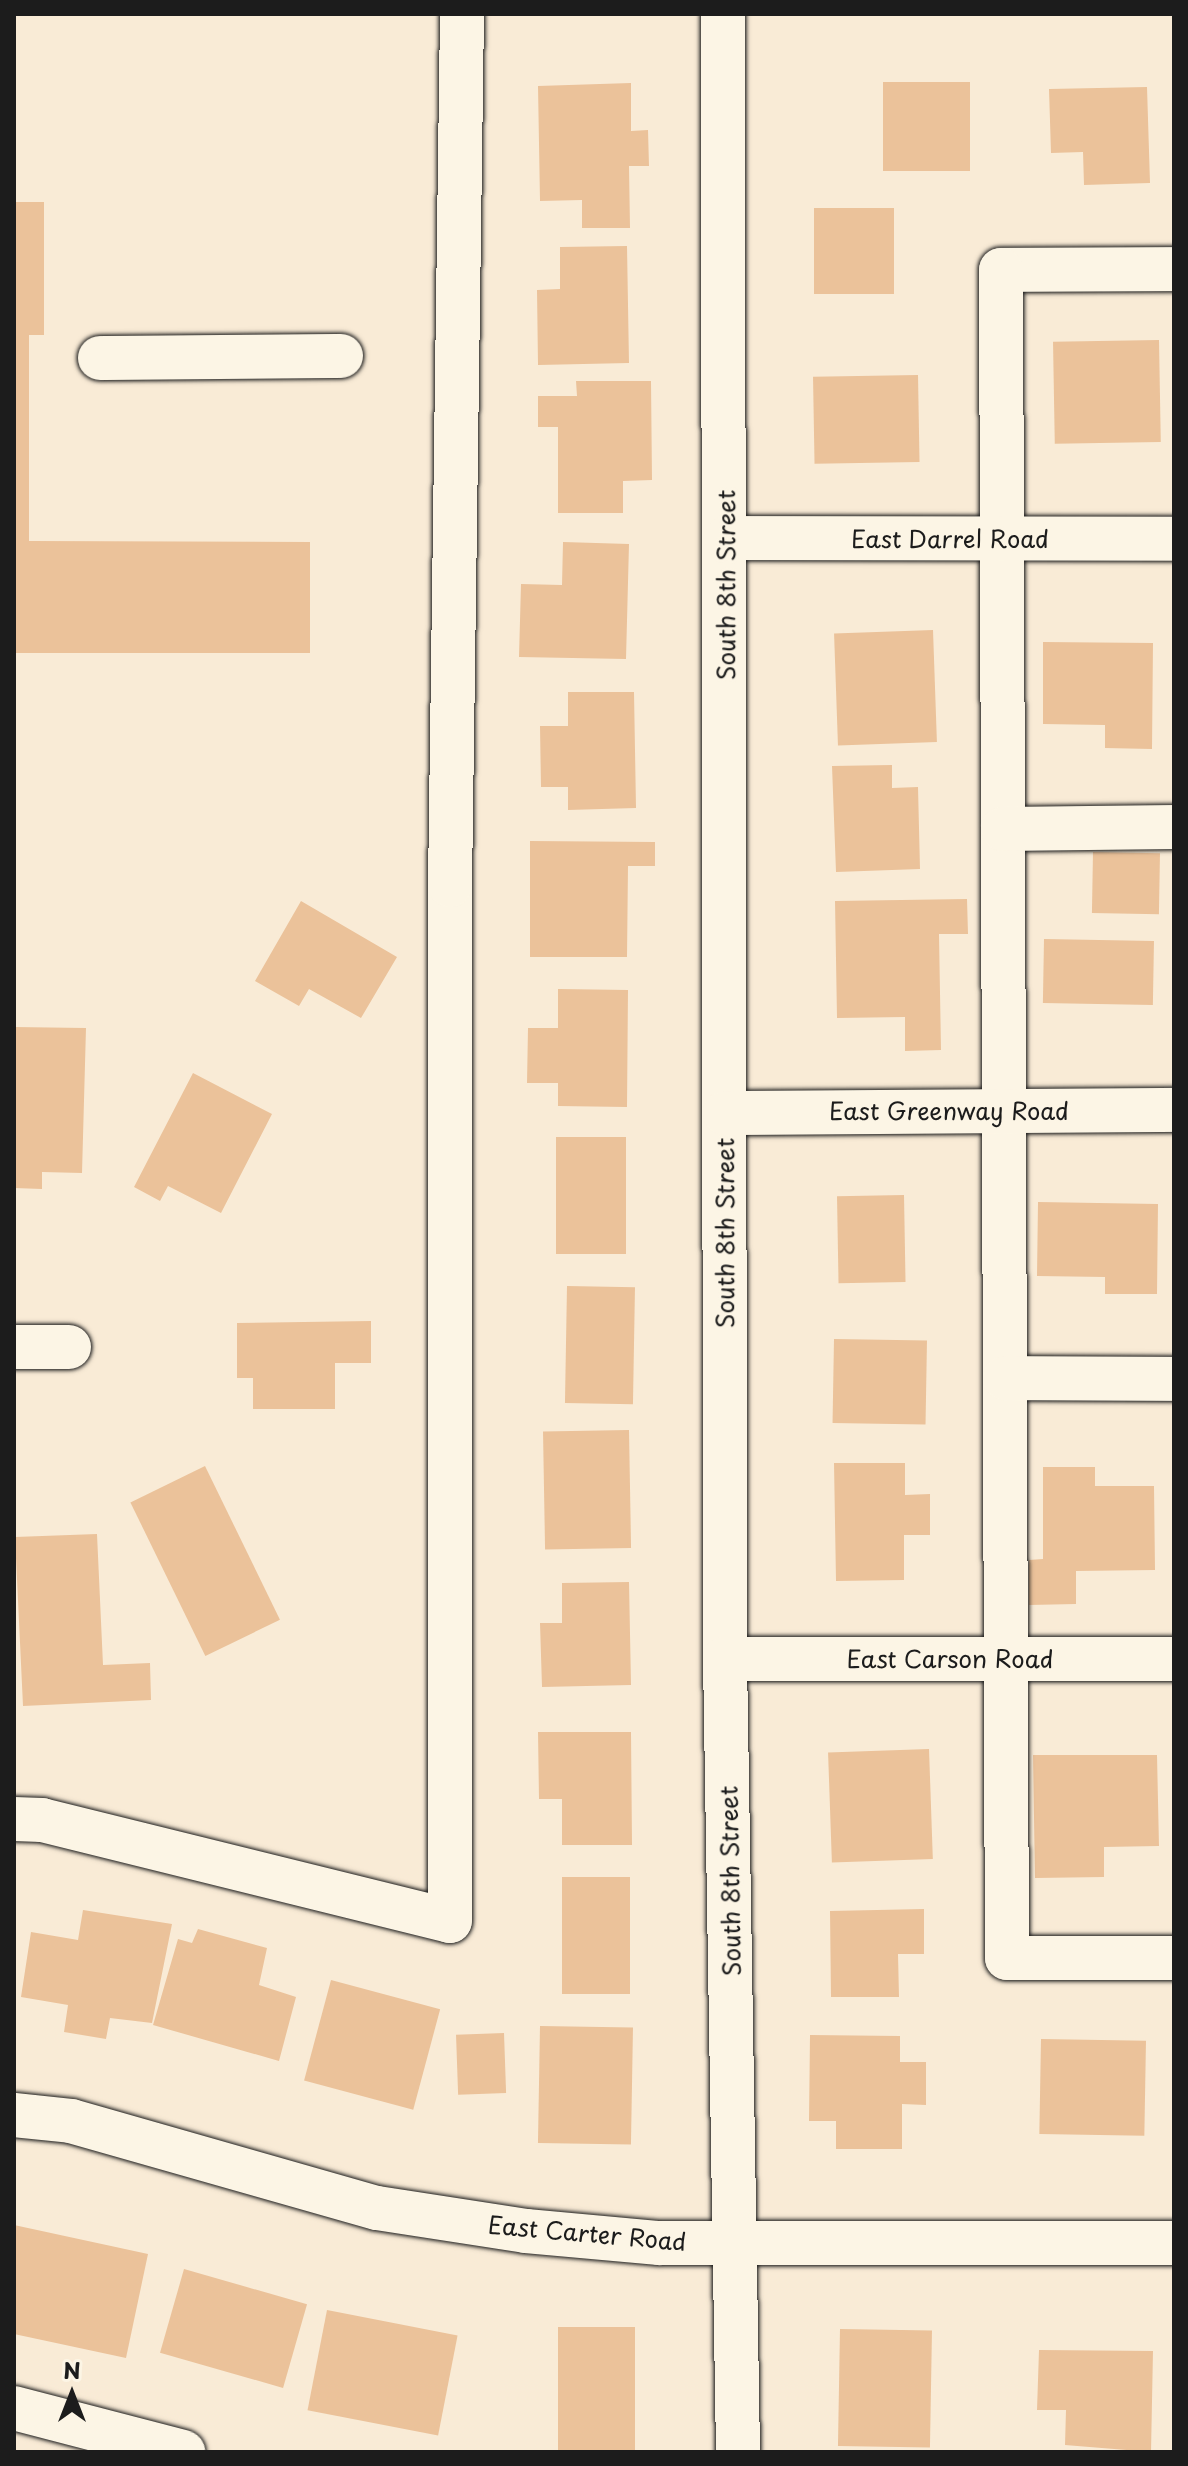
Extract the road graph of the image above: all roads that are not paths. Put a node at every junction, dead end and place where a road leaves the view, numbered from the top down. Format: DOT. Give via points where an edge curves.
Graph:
graph roads {
  1 [pos="462,14"];
  2 [pos="723,14"];
  3 [pos="1174,269"];
  4 [pos="341,356"];
  5 [pos="100,358"];
  6 [pos="727,538"];
  7 [pos="1001,539"];
  8 [pos="1174,539"];
  9 [pos="1174,827"];
  10 [pos="1003,829"];
  11 [pos="1174,1110"];
  12 [pos="1004,1111"];
  13 [pos="725,1113"];
  14 [pos="14,1347"];
  15 [pos="69,1347"];
  16 [pos="1005,1378"];
  17 [pos="1174,1379"];
  18 [pos="725,1659"];
  19 [pos="1006,1659"];
  20 [pos="1174,1659"];
  21 [pos="14,1819"];
  22 [pos="1174,1958"];
  23 [pos="14,2115"];
  24 [pos="739,2241"];
  25 [pos="1174,2243"];
  26 [pos="14,2408"];
  27 [pos="183,2452"];
  28 [pos="738,2452"];
  1 -- 21 [label="street" via="450,885 450,1921 42,1820"];
  2 -- 6 [label="street, South 8th Street"];
  3 -- 7 [label="street" via="1001,270"];
  4 -- 5 [label="street"];
  6 -- 7 [label="street, East Darrel Road"];
  6 -- 13 [label="street, South 8th Street"];
  7 -- 8 [label="street, East Darrel Road"];
  7 -- 10 [label="street"];
  9 -- 10 [label="street"];
  10 -- 12 [label="street"];
  11 -- 12 [label="street, East Greenway Road"];
  12 -- 13 [label="street, East Greenway Road"];
  12 -- 16 [label="street"];
  13 -- 18 [label="street, South 8th Street"];
  14 -- 15 [label="street"];
  16 -- 17 [label="street"];
  16 -- 19 [label="street"];
  18 -- 19 [label="street, East Carson Road"];
  18 -- 24 [label="street, South 8th Street"];
  19 -- 20 [label="street, East Carson Road"];
  19 -- 22 [label="street" via="1007,1958"];
  23 -- 24 [label="street, East Carter Road" via="71,2121 377,2208 526,2231 659,2243"];
  24 -- 25 [label="street, East Carter Road"];
  24 -- 28 [label="street, South 8th Street"];
  26 -- 27 [label="street"];
}
